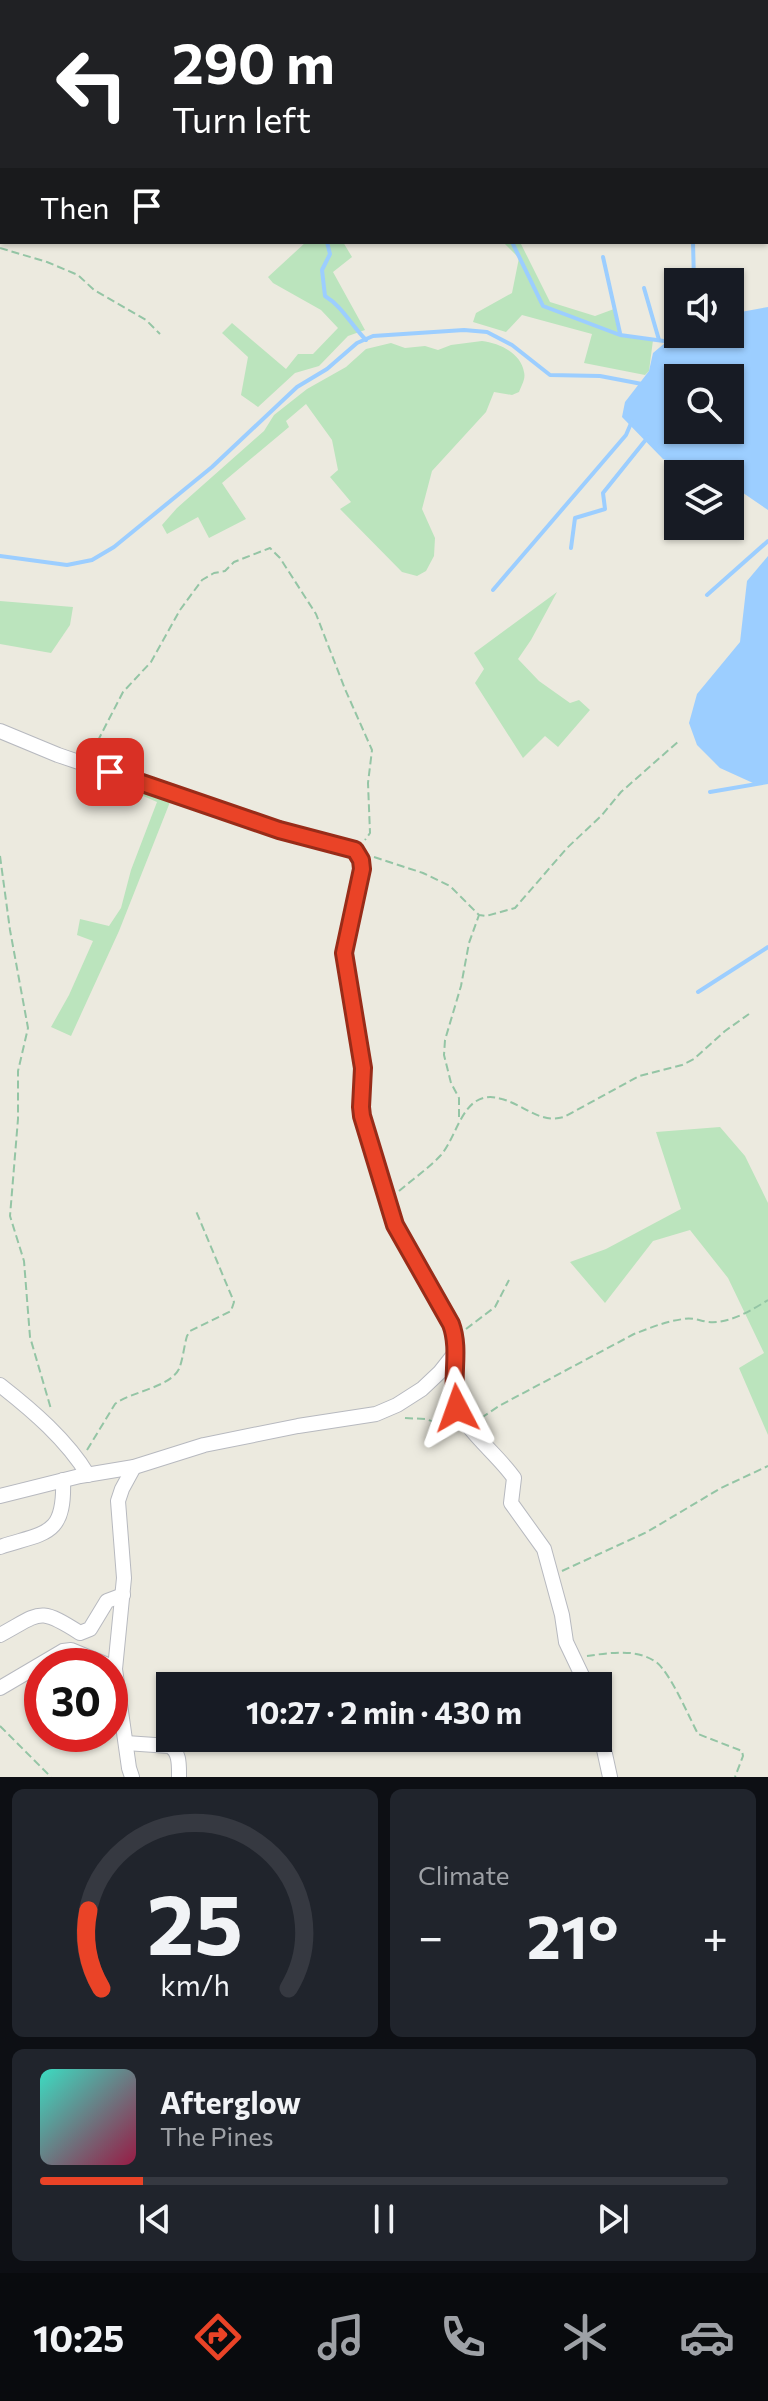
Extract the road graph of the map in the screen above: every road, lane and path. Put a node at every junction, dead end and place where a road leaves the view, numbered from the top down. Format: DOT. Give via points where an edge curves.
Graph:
graph roads {
  1 [pos="0,248"];
  2 [pos="160,334"];
  3 [pos="0,731"];
  4 [pos="680,740"];
  5 [pos="86,764"];
  6 [pos="355,850"];
  7 [pos="0,856"];
  8 [pos="479,915"];
  9 [pos="749,1014"];
  10 [pos="459,1118"];
  11 [pos="387,1201"];
  12 [pos="196,1211"];
  13 [pos="509,1280"];
  14 [pos="768,1300"];
  15 [pos="455,1337"];
  16 [pos="455,1353"];
  17 [pos="566,1370"];
  18 [pos="0,1385"];
  19 [pos="52,1411"];
  20 [pos="79,1460"];
  21 [pos="768,1466"];
  22 [pos="134,1467"];
  23 [pos="88,1475"];
  24 [pos="63,1480"];
  25 [pos="0,1496"];
  26 [pos="0,1547"];
  27 [pos="552,1575"];
  28 [pos="123,1595"];
  29 [pos="0,1635"];
  30 [pos="115,1648"];
  31 [pos="574,1659"];
  32 [pos="580,1672"];
  33 [pos="24,1674"];
  34 [pos="0,1688"];
  35 [pos="0,1726"];
  36 [pos="128,1743"];
  37 [pos="128,1752"];
  38 [pos="605,1752"];
  39 [pos="51,1777"];
  40 [pos="132,1777"];
  41 [pos="179,1777"];
  42 [pos="610,1777"];
  43 [pos="735,1777"];
  1 -- 2 [label="path" via="78,275"];
  3 -- 5 [label="street"];
  4 -- 8 [label="path" via="560,854 515,908"];
  5 -- 6 [label="street" via="279,830"];
  5 -- 6 [label="path" via="123,692 151,662 202,580 270,548 316,614 372,750 370,833"];
  6 -- 8 [label="path" via="450,886"];
  6 -- 11 [label="street" via="362,869 344,953 363,1068 361,1107"];
  7 -- 19 [label="path" via="28,1028 18,1071 10,1216 24,1261 30,1337"];
  8 -- 10 [label="path" via="445,1040"];
  9 -- 10 [label="path" via="694,1059 639,1076 564,1117 544,1118 487,1095"];
  10 -- 11 [label="path" via="441,1155"];
  11 -- 15 [label="street"];
  12 -- 20 [label="path" via="234,1302 231,1311 190,1331 171,1378 115,1404"];
  13 -- 15 [label="path" via="495,1307"];
  14 -- 17 [label="path" via="723,1321 687,1318 658,1325"];
  15 -- 16 [label="street"];
  16 -- 22 [label="street" via="422,1389 376,1414 204,1445"];
  16 -- 27 [label="street" via="457,1408 514,1478 511,1503 541,1543"];
  18 -- 20 [label="street" via="29,1407"];
  20 -- 23 [label="street"];
  21 -- 27 [label="path" via="647,1532"];
  22 -- 23 [label="street"];
  22 -- 28 [label="street" via="118,1501"];
  23 -- 24 [label="street"];
  24 -- 25 [label="street"];
  24 -- 26 [label="street" via="64,1498 55,1525 45,1534"];
  27 -- 31 [label="street"];
  28 -- 29 [label="street" via="107,1601 85,1632 44,1614"];
  28 -- 30 [label="street"];
  31 -- 32 [label="street"];
  31 -- 43 [label="path" via="615,1651 658,1663 698,1734 741,1750"];
  33 -- 34 [label="street"];
  35 -- 39 [label="path"];
  36 -- 41 [label="street" via="174,1748"];
  37 -- 40 [label="street"];
  38 -- 42 [label="street"];
}
